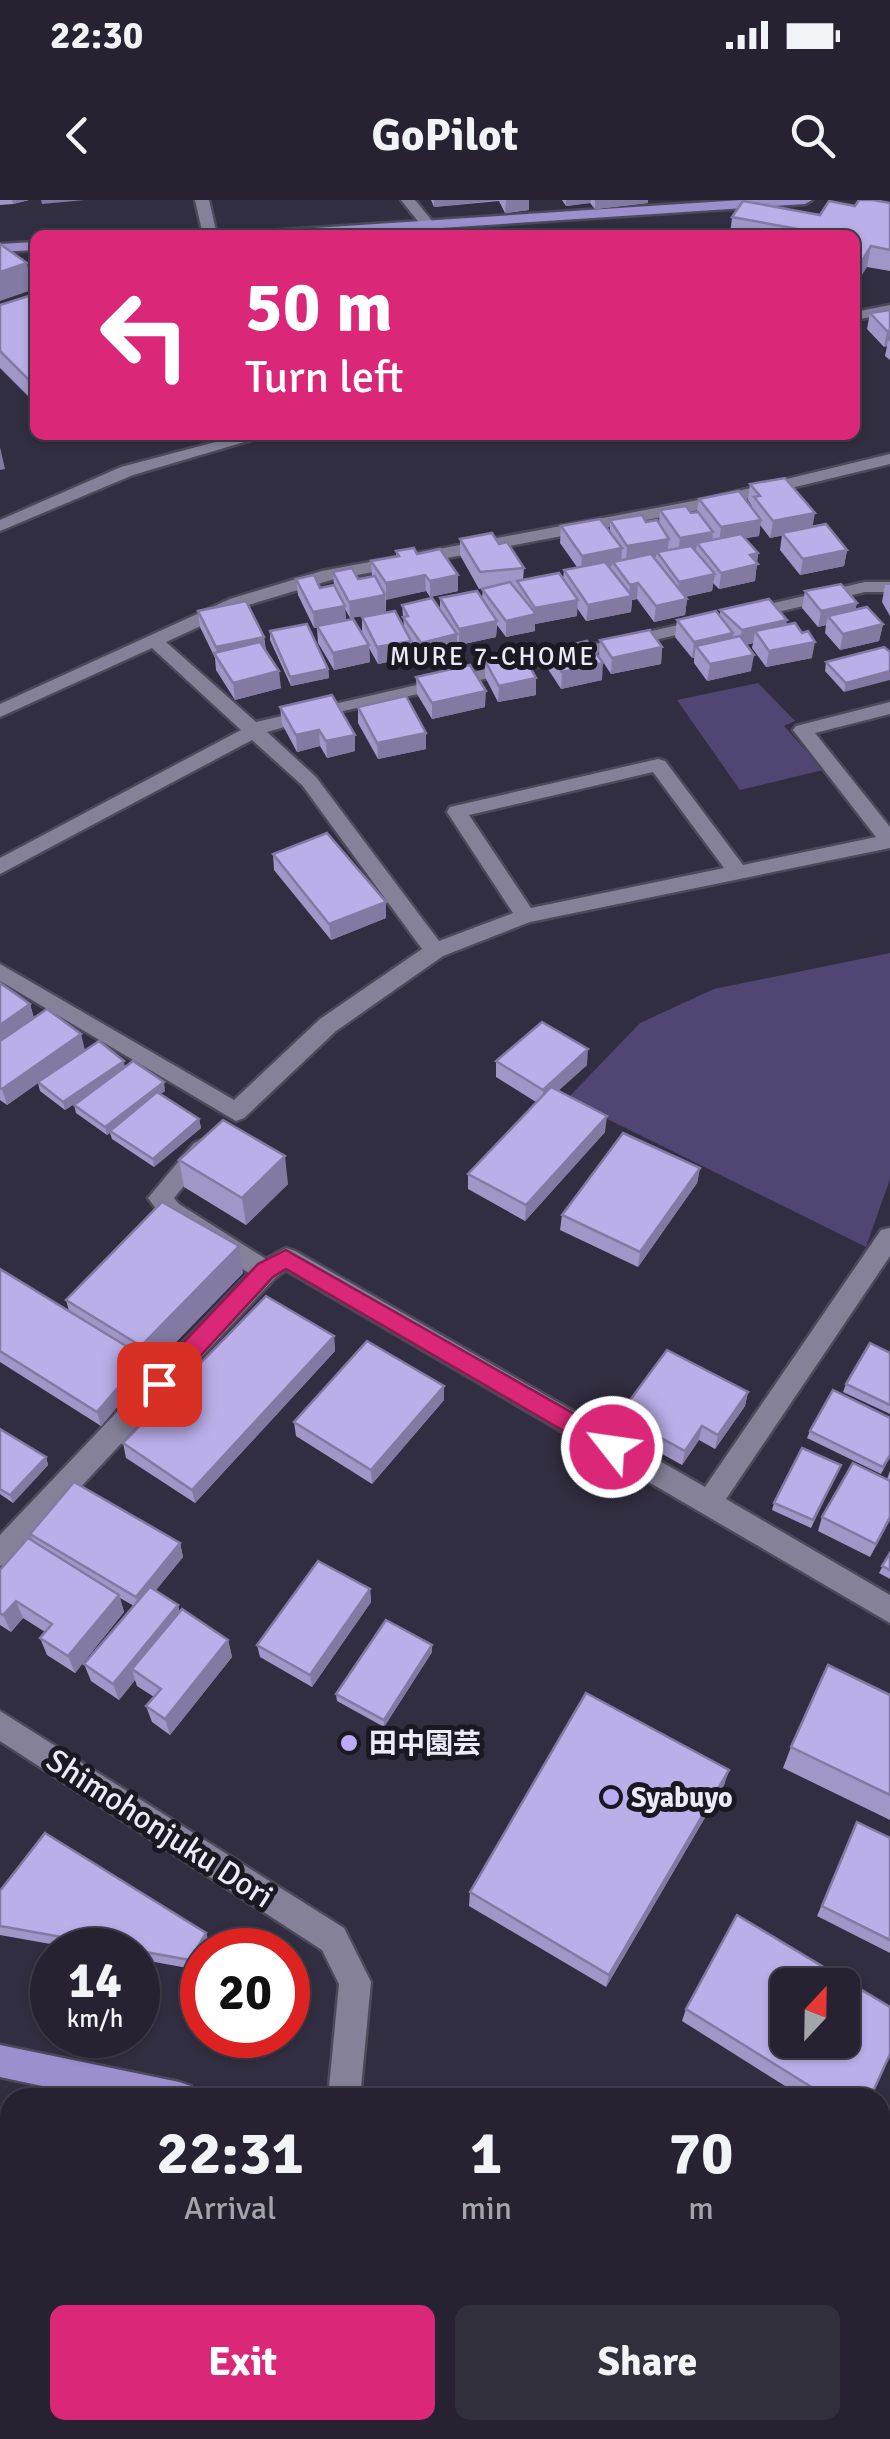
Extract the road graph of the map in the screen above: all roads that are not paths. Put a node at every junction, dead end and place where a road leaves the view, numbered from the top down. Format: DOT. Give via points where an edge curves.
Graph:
graph roads {
  1 [pos="202,200"];
  2 [pos="408,200"];
  3 [pos="804,200"];
  4 [pos="430,227"];
  5 [pos="209,230"];
  6 [pos="369,230"];
  7 [pos="7,248"];
  8 [pos="0,263"];
  9 [pos="890,310"];
  10 [pos="860,315"];
  11 [pos="242,440"];
  12 [pos="890,459"];
  13 [pos="0,526"];
  14 [pos="890,586"];
  15 [pos="156,642"];
  16 [pos="890,708"];
  17 [pos="0,711"];
  18 [pos="254,731"];
  19 [pos="890,841"];
  20 [pos="0,866"];
  21 [pos="738,873"];
  22 [pos="526,916"];
  23 [pos="435,951"];
  24 [pos="0,971"];
  25 [pos="236,1112"];
  26 [pos="890,1237"];
  27 [pos="266,1271"];
  28 [pos="709,1504"];
  29 [pos="0,1554"];
  30 [pos="890,1610"];
  31 [pos="2,1729"];
  32 [pos="0,2062"];
  33 [pos="129,2088"];
  34 [pos="345,2088"];
  1 -- 5 [label="street"];
  2 -- 4 [label="street"];
  3 -- 4 [label="main road"];
  4 -- 6 [label="main road"];
  7 -- 8 [label="street"];
  9 -- 10 [label="street"];
  11 -- 13 [label="street" via="127,471"];
  12 -- 15 [label="street" via="708,502 328,575 236,603"];
  14 -- 18 [label="street" via="330,708"];
  15 -- 17 [label="street"];
  15 -- 18 [label="street"];
  16 -- 19 [label="street" via="803,730"];
  18 -- 20 [label="street"];
  18 -- 23 [label="street" via="309,781"];
  19 -- 21 [label="street"];
  21 -- 22 [label="street"];
  21 -- 22 [label="street" via="658,765 457,812"];
  22 -- 23 [label="street"];
  23 -- 25 [label="street" via="328,1025"];
  24 -- 25 [label="street"];
  25 -- 27 [label="street" via="160,1198"];
  26 -- 28 [label="street"];
  27 -- 28 [label="street" via="286,1258"];
  27 -- 29 [label="street"];
  28 -- 30 [label="street"];
  31 -- 34 [label="street, Shimohonjuku Dori" via="333,1938 355,1982"];
  32 -- 33 [label="main road"];
}
